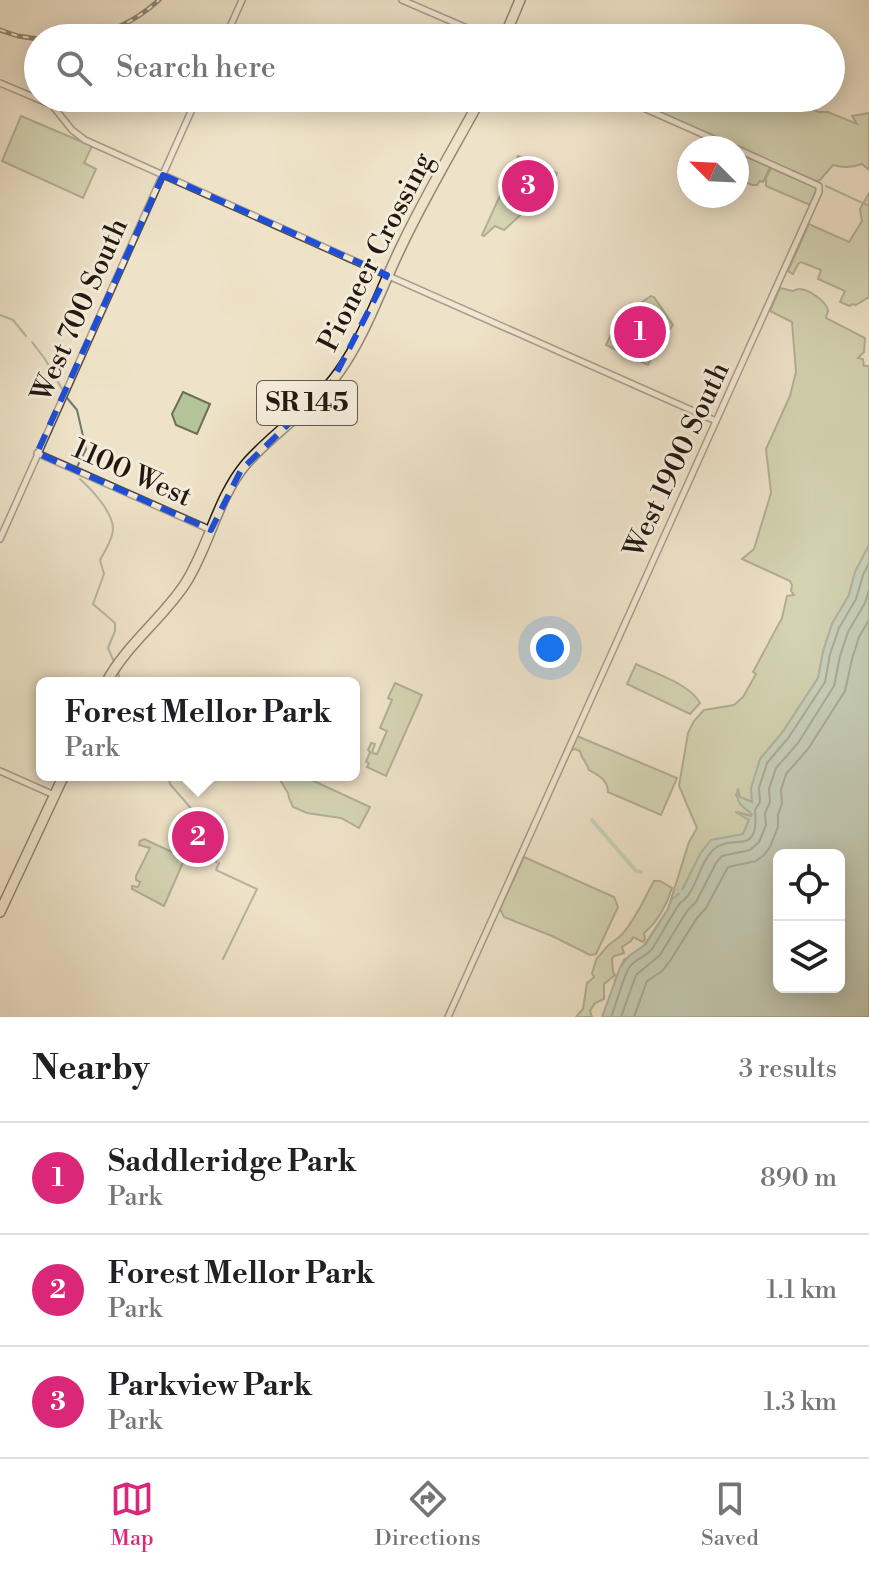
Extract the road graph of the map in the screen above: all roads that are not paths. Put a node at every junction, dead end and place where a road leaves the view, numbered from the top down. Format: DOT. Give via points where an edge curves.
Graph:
graph roads {
  1 [pos="242,0"];
  2 [pos="402,0"];
  3 [pos="523,0"];
  4 [pos="231,24"];
  5 [pos="458,24"];
  6 [pos="512,24"];
  7 [pos="0,83"];
  8 [pos="24,93"];
  9 [pos="58,112"];
  10 [pos="191,112"];
  11 [pos="472,112"];
  12 [pos="653,112"];
  13 [pos="708,136"];
  14 [pos="749,154"];
  15 [pos="163,175"];
  16 [pos="385,274"];
  17 [pos="716,421"];
  18 [pos="37,453"];
  19 [pos="208,532"];
  20 [pos="0,539"];
  21 [pos="107,677"];
  22 [pos="0,771"];
  23 [pos="59,781"];
  24 [pos="51,796"];
  25 [pos="0,902"];
  26 [pos="0,912"];
  27 [pos="448,1017"];
  1 -- 4 [label="street"];
  2 -- 5 [label="street"];
  3 -- 6 [label="highway"];
  7 -- 8 [label="street"];
  9 -- 15 [label="street" via="79,136"];
  10 -- 15 [label="street, West 700 South"];
  11 -- 16 [label="highway, Pioneer Crossing / SR 145"];
  12 -- 13 [label="street"];
  14 -- 17 [label="street, West 1900 South" via="820,189"];
  15 -- 16 [label="street"];
  15 -- 18 [label="street, West 700 South"];
  16 -- 17 [label="street"];
  16 -- 19 [label="highway, Pioneer Crossing / SR 145" via="342,369 320,397 241,470"];
  17 -- 27 [label="street, West 1900 South"];
  18 -- 19 [label="street, 1100 West"];
  18 -- 20 [label="street, West 700 South"];
  19 -- 21 [label="highway, Pioneer Crossing / SR 145" via="181,582"];
  22 -- 24 [label="street"];
  23 -- 24 [label="highway"];
  24 -- 25 [label="highway"];
  24 -- 26 [label="highway"];
}
